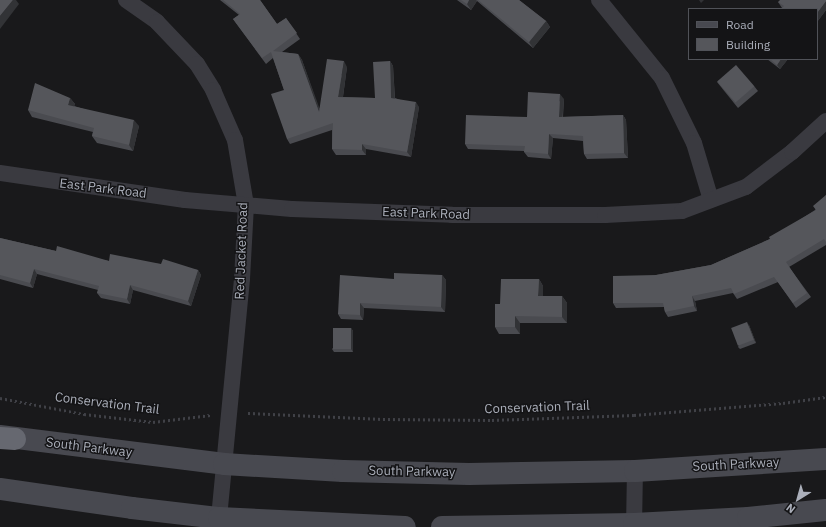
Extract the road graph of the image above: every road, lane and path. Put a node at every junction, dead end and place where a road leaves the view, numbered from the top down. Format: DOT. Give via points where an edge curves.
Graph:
graph roads {
  1 [pos="126,0"];
  2 [pos="599,0"];
  3 [pos="826,121"];
  4 [pos="0,173"];
  5 [pos="711,200"];
  6 [pos="246,205"];
  7 [pos="826,397"];
  8 [pos="0,398"];
  9 [pos="247,412"];
  10 [pos="212,414"];
  11 [pos="5,437"];
  12 [pos="826,459"];
  13 [pos="224,464"];
  14 [pos="635,471"];
  15 [pos="0,489"];
  16 [pos="826,510"];
  17 [pos="219,518"];
  18 [pos="634,526"];
  19 [pos="405,527"];
  20 [pos="442,527"];
  1 -- 6 [label="street, Red Jacket Road" via="173,38 196,64 213,90 235,140"];
  2 -- 5 [label="street" via="662,78 694,143"];
  3 -- 5 [label="street, East Park Road" via="792,152 746,187"];
  4 -- 6 [label="street, East Park Road" via="184,200"];
  5 -- 6 [label="street, East Park Road" via="682,210 605,215 452,215"];
  6 -- 13 [label="street, Red Jacket Road" via="242,279"];
  7 -- 9 [label="path, Conservation Trail" via="634,415 492,420 383,419"];
  8 -- 10 [label="path, Conservation Trail" via="84,414 154,422"];
  11 -- 13 [label="main road, South Parkway"];
  12 -- 14 [label="main road, South Parkway"];
  13 -- 14 [label="main road, South Parkway" via="343,471 454,473"];
  13 -- 17 [label="street, Red Jacket Road"];
  14 -- 18 [label="street"];
  15 -- 17 [label="main road"];
  16 -- 18 [label="main road"];
  17 -- 19 [label="main road"];
  18 -- 20 [label="main road"];
}
